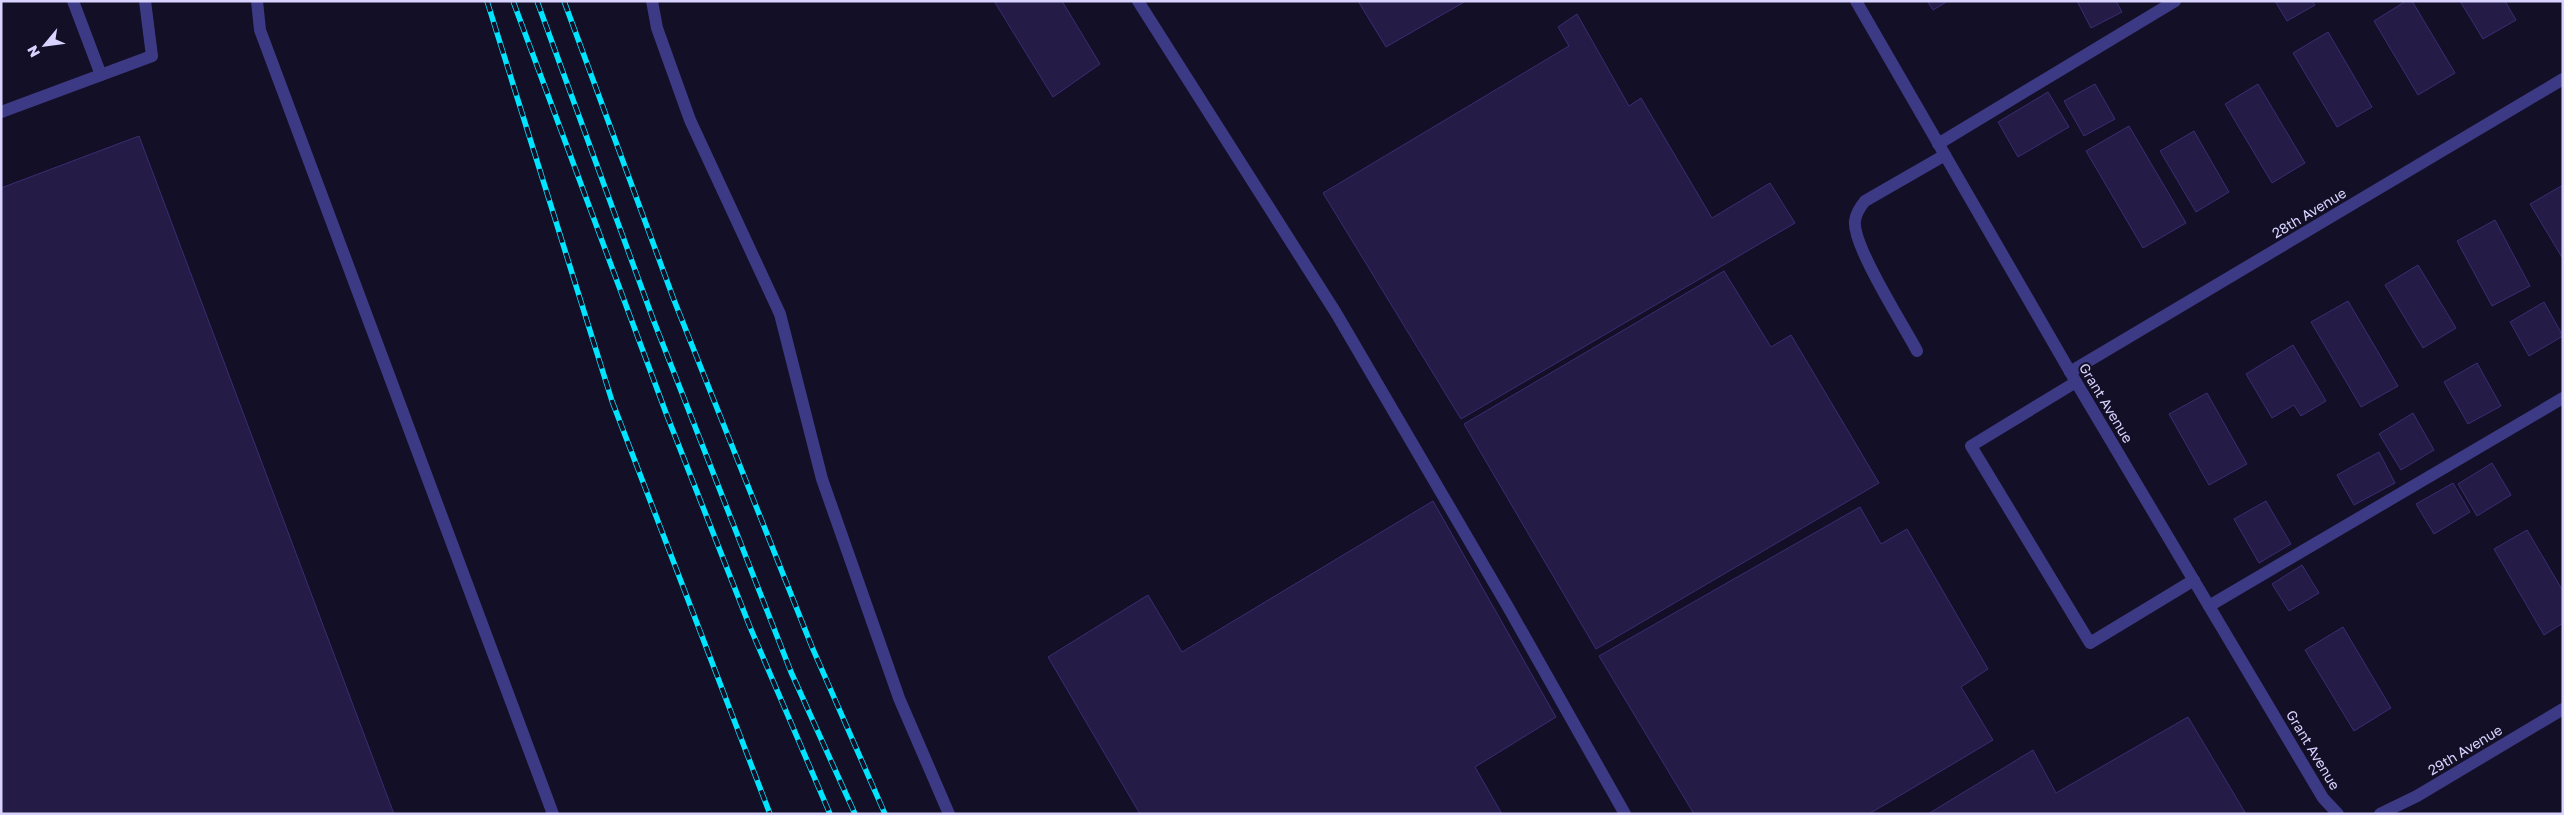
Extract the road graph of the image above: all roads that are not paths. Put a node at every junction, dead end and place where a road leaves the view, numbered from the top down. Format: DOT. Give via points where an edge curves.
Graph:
graph roads {
  1 [pos="73,1"];
  2 [pos="145,1"];
  3 [pos="257,1"];
  4 [pos="652,1"];
  5 [pos="1138,1"];
  6 [pos="1856,1"];
  7 [pos="2175,1"];
  8 [pos="101,75"];
  9 [pos="2563,79"];
  10 [pos="1,112"];
  11 [pos="1938,144"];
  12 [pos="1945,155"];
  13 [pos="1917,350"];
  14 [pos="2073,377"];
  15 [pos="2563,398"];
  16 [pos="2194,580"];
  17 [pos="2209,606"];
  18 [pos="2563,709"];
  19 [pos="553,814"];
  20 [pos="949,814"];
  21 [pos="1625,814"];
  22 [pos="2338,814"];
  23 [pos="2380,814"];
  1 -- 8 [label="street"];
  2 -- 8 [label="street" via="152,56"];
  3 -- 19 [label="street" via="260,30"];
  4 -- 20 [label="street" via="657,28 690,120 780,314 822,479 898,698"];
  5 -- 21 [label="street" via="1336,313"];
  6 -- 11 [label="street, Grant Avenue"];
  7 -- 11 [label="street"];
  8 -- 10 [label="street"];
  9 -- 14 [label="street, 28th Avenue"];
  11 -- 12 [label="street, Grant Avenue"];
  12 -- 13 [label="street" via="1865,201 1855,223 1866,257"];
  12 -- 14 [label="street, Grant Avenue"];
  14 -- 16 [label="street, Grant Avenue"];
  14 -- 16 [label="street, 28th Avenue" via="1971,446 2090,643"];
  15 -- 17 [label="street"];
  16 -- 17 [label="street, Grant Avenue"];
  17 -- 22 [label="street, Grant Avenue" via="2323,798"];
  18 -- 23 [label="street, 29th Avenue" via="2418,796"];
}
